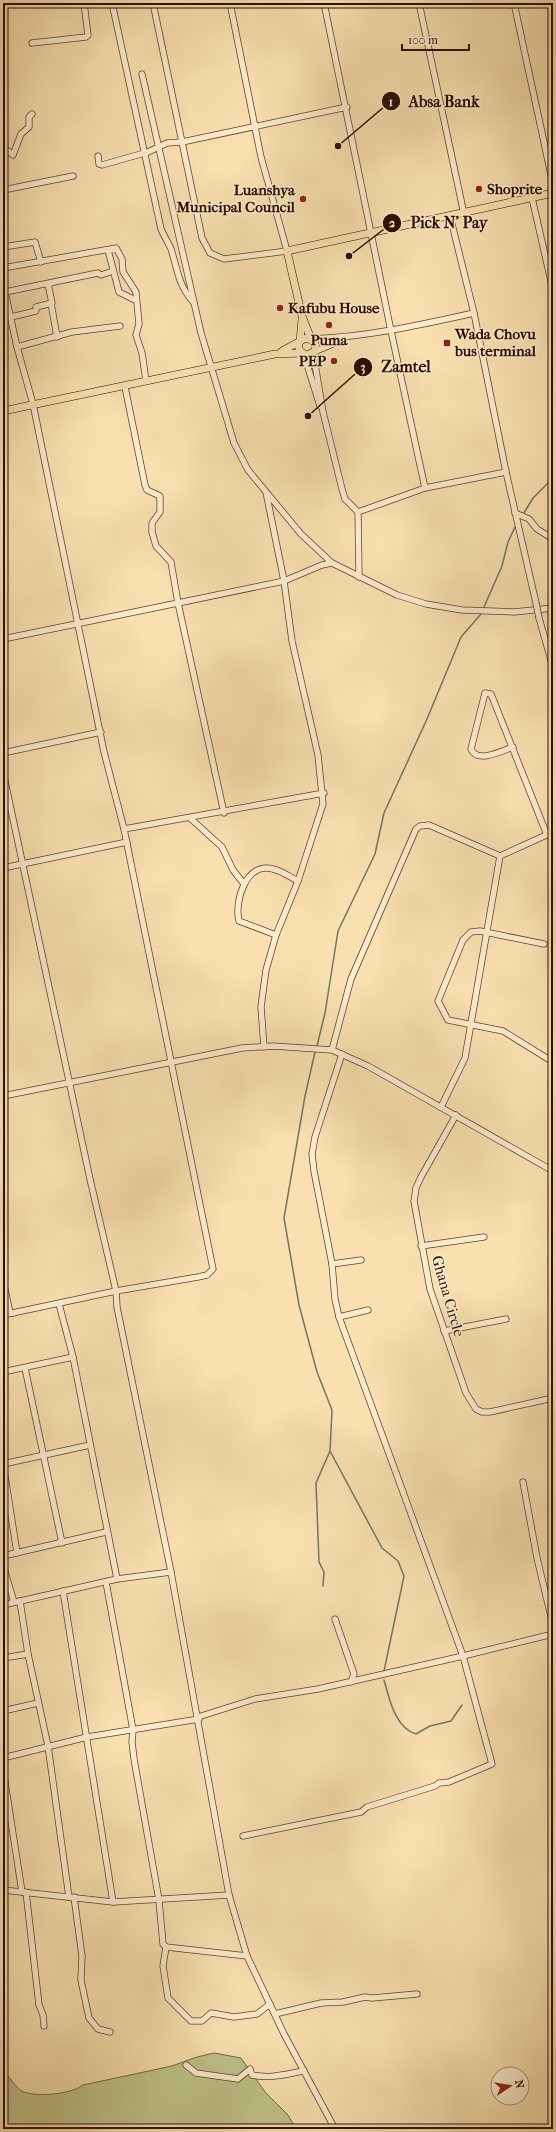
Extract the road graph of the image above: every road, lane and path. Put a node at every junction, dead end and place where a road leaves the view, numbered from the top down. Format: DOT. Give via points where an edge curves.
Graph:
graph roads {
  1 [pos="84,3"];
  2 [pos="112,3"];
  3 [pos="153,3"];
  4 [pos="230,3"];
  5 [pos="324,3"];
  6 [pos="419,3"];
  7 [pos="514,3"];
  8 [pos="32,43"];
  9 [pos="142,74"];
  10 [pos="347,107"];
  11 [pos="32,114"];
  12 [pos="255,126"];
  13 [pos="182,142"];
  14 [pos="3,147"];
  15 [pos="159,147"];
  16 [pos="144,154"];
  17 [pos="98,156"];
  18 [pos="73,176"];
  19 [pos="553,184"];
  20 [pos="3,190"];
  21 [pos="553,193"];
  22 [pos="532,198"];
  23 [pos="464,214"];
  24 [pos="450,216"];
  25 [pos="372,232"];
  26 [pos="3,247"];
  27 [pos="108,250"];
  28 [pos="287,251"];
  29 [pos="41,262"];
  30 [pos="123,267"];
  31 [pos="3,268"];
  32 [pos="113,269"];
  33 [pos="63,280"];
  34 [pos="3,283"];
  35 [pos="553,290"];
  36 [pos="5,292"];
  37 [pos="135,300"];
  38 [pos="51,304"];
  39 [pos="195,305"];
  40 [pos="474,313"];
  41 [pos="302,316"];
  42 [pos="11,317"];
  43 [pos="120,326"];
  44 [pos="391,331"];
  45 [pos="57,337"];
  46 [pos="346,338"];
  47 [pos="311,339"];
  48 [pos="300,342"];
  49 [pos="17,347"];
  50 [pos="314,352"];
  51 [pos="275,354"];
  52 [pos="303,354"];
  53 [pos="211,368"];
  54 [pos="146,381"];
  55 [pos="125,387"];
  56 [pos="33,404"];
  57 [pos="3,411"];
  58 [pos="323,412"];
  59 [pos="506,472"];
  60 [pos="425,488"];
  61 [pos="265,492"];
  62 [pos="358,512"];
  63 [pos="515,513"];
  64 [pos="553,539"];
  65 [pos="332,562"];
  66 [pos="358,577"];
  67 [pos="284,581"];
  68 [pos="178,603"];
  69 [pos="553,608"];
  70 [pos="78,623"];
  71 [pos="3,639"];
  72 [pos="553,667"];
  73 [pos="101,732"];
  74 [pos="513,747"];
  75 [pos="3,753"];
  76 [pos="3,772"];
  77 [pos="324,793"];
  78 [pos="224,812"];
  79 [pos="190,818"];
  80 [pos="124,829"];
  81 [pos="553,832"];
  82 [pos="547,835"];
  83 [pos="127,842"];
  84 [pos="500,856"];
  85 [pos="23,864"];
  86 [pos="3,868"];
  87 [pos="298,881"];
  88 [pos="244,884"];
  89 [pos="487,933"];
  90 [pos="276,935"];
  91 [pos="544,944"];
  92 [pos="470,1026"];
  93 [pos="264,1047"];
  94 [pos="332,1050"];
  95 [pos="342,1054"];
  96 [pos="171,1062"];
  97 [pos="553,1062"];
  98 [pos="71,1082"];
  99 [pos="3,1096"];
  100 [pos="441,1107"];
  101 [pos="456,1115"];
  102 [pos="553,1171"];
  103 [pos="484,1237"];
  104 [pos="421,1246"];
  105 [pos="361,1260"];
  106 [pos="332,1264"];
  107 [pos="3,1280"];
  108 [pos="116,1291"];
  109 [pos="59,1304"];
  110 [pos="368,1310"];
  111 [pos="14,1313"];
  112 [pos="3,1315"];
  113 [pos="339,1317"];
  114 [pos="506,1320"];
  115 [pos="444,1332"];
  116 [pos="73,1357"];
  117 [pos="25,1368"];
  118 [pos="3,1372"];
  119 [pos="553,1398"];
  120 [pos="90,1446"];
  121 [pos="44,1457"];
  122 [pos="3,1464"];
  123 [pos="523,1482"];
  124 [pos="106,1532"];
  125 [pos="62,1543"];
  126 [pos="16,1553"];
  127 [pos="3,1556"];
  128 [pos="3,1565"];
  129 [pos="171,1572"];
  130 [pos="117,1579"];
  131 [pos="106,1582"];
  132 [pos="63,1591"];
  133 [pos="14,1602"];
  134 [pos="20,1602"];
  135 [pos="3,1605"];
  136 [pos="335,1619"];
  137 [pos="553,1625"];
  138 [pos="553,1634"];
  139 [pos="28,1654"];
  140 [pos="463,1656"];
  141 [pos="3,1658"];
  142 [pos="351,1682"];
  143 [pos="38,1703"];
  144 [pos="3,1711"];
  145 [pos="198,1718"];
  146 [pos="133,1730"];
  147 [pos="87,1737"];
  148 [pos="48,1746"];
  149 [pos="3,1758"];
  150 [pos="3,1769"];
  151 [pos="243,1836"];
  152 [pos="3,1890"];
  153 [pos="24,1892"];
  154 [pos="229,1895"];
  155 [pos="72,1897"];
  156 [pos="159,1900"];
  157 [pos="113,1902"];
  158 [pos="166,1947"];
  159 [pos="247,1956"];
  160 [pos="417,1994"];
  161 [pos="270,2004"];
  162 [pos="275,2014"];
  163 [pos="44,2026"];
  164 [pos="110,2032"];
  165 [pos="186,2065"];
  166 [pos="304,2071"];
  167 [pos="335,2129"];
  1 -- 8 [label="street" via="88,35 86,37"];
  2 -- 16 [label="street"];
  3 -- 13 [label="street"];
  4 -- 12 [label="street"];
  5 -- 10 [label="street"];
  6 -- 23 [label="street"];
  7 -- 19 [label="street"];
  9 -- 15 [label="street"];
  10 -- 12 [label="street"];
  10 -- 25 [label="street"];
  11 -- 14 [label="street" via="29,117 29,128 21,134 13,155"];
  12 -- 13 [label="street"];
  12 -- 28 [label="street"];
  13 -- 15 [label="street" via="167,142"];
  13 -- 28 [label="street" via="202,238 210,253 224,259"];
  15 -- 16 [label="street"];
  15 -- 39 [label="street"];
  16 -- 17 [label="street" via="102,165"];
  16 -- 39 [label="street" via="161,229 171,249 179,281 185,294"];
  18 -- 20 [label="street"];
  21 -- 22 [label="main road"];
  22 -- 23 [label="main road"];
  22 -- 35 [label="street"];
  23 -- 24 [label="main road"];
  24 -- 25 [label="main road"];
  24 -- 40 [label="street"];
  25 -- 28 [label="main road"];
  25 -- 44 [label="street"];
  26 -- 29 [label="street" via="35,242"];
  27 -- 29 [label="street"];
  27 -- 30 [label="street" via="117,249"];
  27 -- 32 [label="street"];
  28 -- 41 [label="main road"];
  29 -- 31 [label="street"];
  30 -- 32 [label="street"];
  30 -- 37 [label="street" via="136,292"];
  32 -- 33 [label="street" via="101,275 98,273"];
  32 -- 37 [label="street" via="119,292"];
  33 -- 36 [label="street"];
  33 -- 38 [label="street" via="48,284"];
  34 -- 36 [label="street"];
  36 -- 42 [label="street"];
  37 -- 54 [label="street" via="139,324 136,335 142,353"];
  38 -- 42 [label="street" via="36,307 36,311"];
  38 -- 45 [label="street"];
  39 -- 53 [label="street"];
  40 -- 44 [label="street"];
  40 -- 59 [label="street"];
  41 -- 47 [label="main road"];
  41 -- 48 [label="main road"];
  42 -- 49 [label="street"];
  43 -- 45 [label="street" via="72,332"];
  44 -- 46 [label="street"];
  44 -- 60 [label="street"];
  45 -- 49 [label="street"];
  46 -- 47 [label="street"];
  46 -- 50 [label="street"];
  47 -- 48 [label="main road" via="306,338"];
  47 -- 50 [label="main road" via="315,343"];
  48 -- 51 [label="main road"];
  48 -- 52 [label="main road" via="299,348"];
  49 -- 56 [label="street"];
  50 -- 52 [label="main road"];
  50 -- 58 [label="street"];
  51 -- 52 [label="main road"];
  51 -- 53 [label="main road"];
  52 -- 58 [label="street"];
  53 -- 54 [label="main road"];
  53 -- 61 [label="street" via="234,443 248,470"];
  54 -- 55 [label="main road"];
  55 -- 56 [label="main road"];
  55 -- 68 [label="street" via="145,485 147,490 160,496 160,512 152,523 152,532 156,546 171,562"];
  56 -- 57 [label="main road"];
  56 -- 70 [label="street"];
  58 -- 62 [label="street" via="345,499"];
  59 -- 60 [label="street"];
  59 -- 63 [label="street"];
  60 -- 62 [label="street"];
  61 -- 65 [label="street" via="301,534"];
  61 -- 67 [label="street"];
  62 -- 66 [label="street"];
  63 -- 64 [label="street" via="529,519 537,529"];
  63 -- 72 [label="street, bridge"];
  65 -- 66 [label="street"];
  65 -- 67 [label="street"];
  66 -- 69 [label="street" via="397,595 426,604 462,610 514,612"];
  67 -- 68 [label="street"];
  67 -- 77 [label="street" via="292,641 311,718"];
  68 -- 70 [label="street"];
  68 -- 78 [label="street"];
  70 -- 71 [label="street"];
  70 -- 73 [label="street"];
  73 -- 75 [label="street"];
  73 -- 80 [label="street"];
  74 -- 74 [label="street" via="485,756 472,752 485,693 492,694"];
  74 -- 82 [label="street"];
  76 -- 85 [label="street"];
  77 -- 78 [label="street"];
  77 -- 87 [label="street" via="323,807"];
  78 -- 79 [label="street"];
  79 -- 80 [label="street"];
  79 -- 88 [label="street" via="222,847 233,870"];
  80 -- 83 [label="street"];
  81 -- 82 [label="street"];
  82 -- 84 [label="street"];
  83 -- 85 [label="street"];
  83 -- 96 [label="street"];
  84 -- 89 [label="street"];
  84 -- 94 [label="street" via="429,825 416,829 351,979"];
  85 -- 86 [label="street"];
  85 -- 98 [label="street"];
  87 -- 88 [label="street" via="272,868 254,872"];
  87 -- 90 [label="street"];
  88 -- 90 [label="street" via="237,912 239,921"];
  89 -- 91 [label="street"];
  89 -- 92 [label="street"];
  89 -- 92 [label="street" via="471,932 463,940 438,1002 448,1020"];
  90 -- 93 [label="street" via="266,970 261,1007"];
  92 -- 97 [label="street" via="503,1031"];
  92 -- 100 [label="street" via="465,1058"];
  93 -- 94 [label="street"];
  93 -- 96 [label="street" via="242,1048"];
  94 -- 95 [label="street"];
  95 -- 100 [label="street"];
  95 -- 106 [label="street" via="315,1137 312,1154"];
  96 -- 98 [label="street"];
  96 -- 108 [label="street" via="213,1269 203,1276"];
  98 -- 99 [label="street"];
  98 -- 108 [label="street"];
  100 -- 101 [label="street"];
  101 -- 102 [label="street"];
  101 -- 104 [label="street, Ghana Circle" via="416,1188 414,1201"];
  103 -- 104 [label="street"];
  104 -- 115 [label="street, Ghana Circle" via="431,1294"];
  105 -- 106 [label="street"];
  106 -- 113 [label="street"];
  107 -- 111 [label="street" via="10,1313"];
  108 -- 109 [label="street"];
  108 -- 129 [label="street" via="117,1307"];
  109 -- 111 [label="street"];
  109 -- 116 [label="street"];
  110 -- 113 [label="street"];
  111 -- 112 [label="street"];
  113 -- 140 [label="street"];
  114 -- 115 [label="street"];
  115 -- 119 [label="street, Ghana Circle" via="466,1393 476,1409 490,1412"];
  116 -- 117 [label="street"];
  116 -- 120 [label="street"];
  117 -- 118 [label="street"];
  117 -- 121 [label="street"];
  120 -- 121 [label="street"];
  120 -- 124 [label="street"];
  121 -- 122 [label="street"];
  121 -- 125 [label="street"];
  122 -- 126 [label="street"];
  123 -- 137 [label="street"];
  124 -- 125 [label="street"];
  124 -- 130 [label="street"];
  125 -- 126 [label="street"];
  126 -- 127 [label="street"];
  128 -- 133 [label="street"];
  129 -- 130 [label="street"];
  129 -- 145 [label="street"];
  130 -- 131 [label="street"];
  131 -- 132 [label="street"];
  131 -- 146 [label="street"];
  132 -- 134 [label="street"];
  132 -- 147 [label="street"];
  133 -- 134 [label="street"];
  133 -- 135 [label="street"];
  134 -- 139 [label="street"];
  136 -- 142 [label="street" via="354,1674"];
  138 -- 140 [label="street"];
  139 -- 141 [label="street"];
  139 -- 143 [label="street"];
  140 -- 142 [label="street"];
  140 -- 151 [label="street" via="492,1764 449,1782 367,1807 361,1812"];
  142 -- 145 [label="street" via="255,1699"];
  143 -- 144 [label="street"];
  143 -- 148 [label="street"];
  145 -- 146 [label="street"];
  145 -- 154 [label="street"];
  146 -- 147 [label="street"];
  146 -- 156 [label="street" via="134,1759"];
  147 -- 148 [label="street"];
  147 -- 157 [label="street"];
  148 -- 149 [label="street"];
  148 -- 155 [label="street"];
  150 -- 153 [label="street"];
  152 -- 153 [label="street"];
  153 -- 155 [label="street"];
  153 -- 163 [label="street"];
  154 -- 156 [label="street"];
  154 -- 159 [label="street"];
  155 -- 157 [label="street"];
  155 -- 164 [label="street" via="82,1956 81,1980 89,2018 98,2030"];
  156 -- 157 [label="street"];
  156 -- 158 [label="street" via="161,1936"];
  158 -- 159 [label="street"];
  158 -- 161 [label="street" via="163,1966 168,1998 191,2021 202,2021 214,2012 230,2017 257,2014"];
  159 -- 161 [label="street"];
  160 -- 162 [label="street" via="321,2003"];
  161 -- 162 [label="street"];
  162 -- 166 [label="street"];
  165 -- 166 [label="street" via="196,2073 238,2079 250,2069 252,2075 262,2077"];
  166 -- 167 [label="street"];
}
